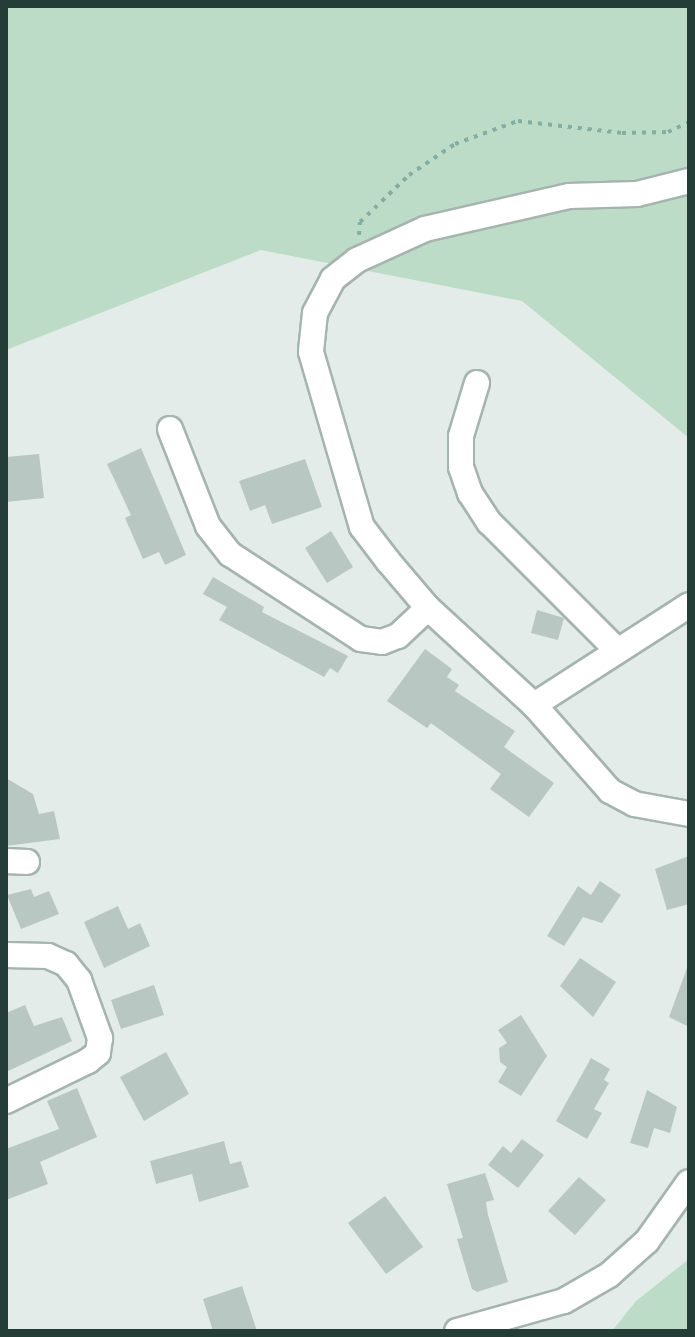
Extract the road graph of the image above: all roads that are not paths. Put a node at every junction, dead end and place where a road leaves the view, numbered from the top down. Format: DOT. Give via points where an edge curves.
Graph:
graph roads {
  1 [pos="689,181"];
  2 [pos="477,383"];
  3 [pos="170,429"];
  4 [pos="689,605"];
  5 [pos="428,608"];
  6 [pos="618,651"];
  7 [pos="534,705"];
  8 [pos="689,814"];
  9 [pos="6,955"];
  10 [pos="6,1101"];
  11 [pos="689,1182"];
  12 [pos="457,1331"];
  1 -- 5 [label="street" via="637,194 569,196 425,229 357,260 321,295 311,352 362,527"];
  2 -- 6 [label="street" via="461,436 461,467 470,493 489,522"];
  3 -- 5 [label="street" via="208,526 230,554 361,639 382,642 398,636"];
  4 -- 6 [label="street"];
  5 -- 7 [label="street"];
  6 -- 7 [label="street"];
  7 -- 8 [label="street" via="610,791 634,804"];
  9 -- 10 [label="street" via="48,956 66,964 79,980 100,1038 98,1053 88,1061"];
  11 -- 12 [label="street" via="647,1241 609,1275 564,1301"];
}
